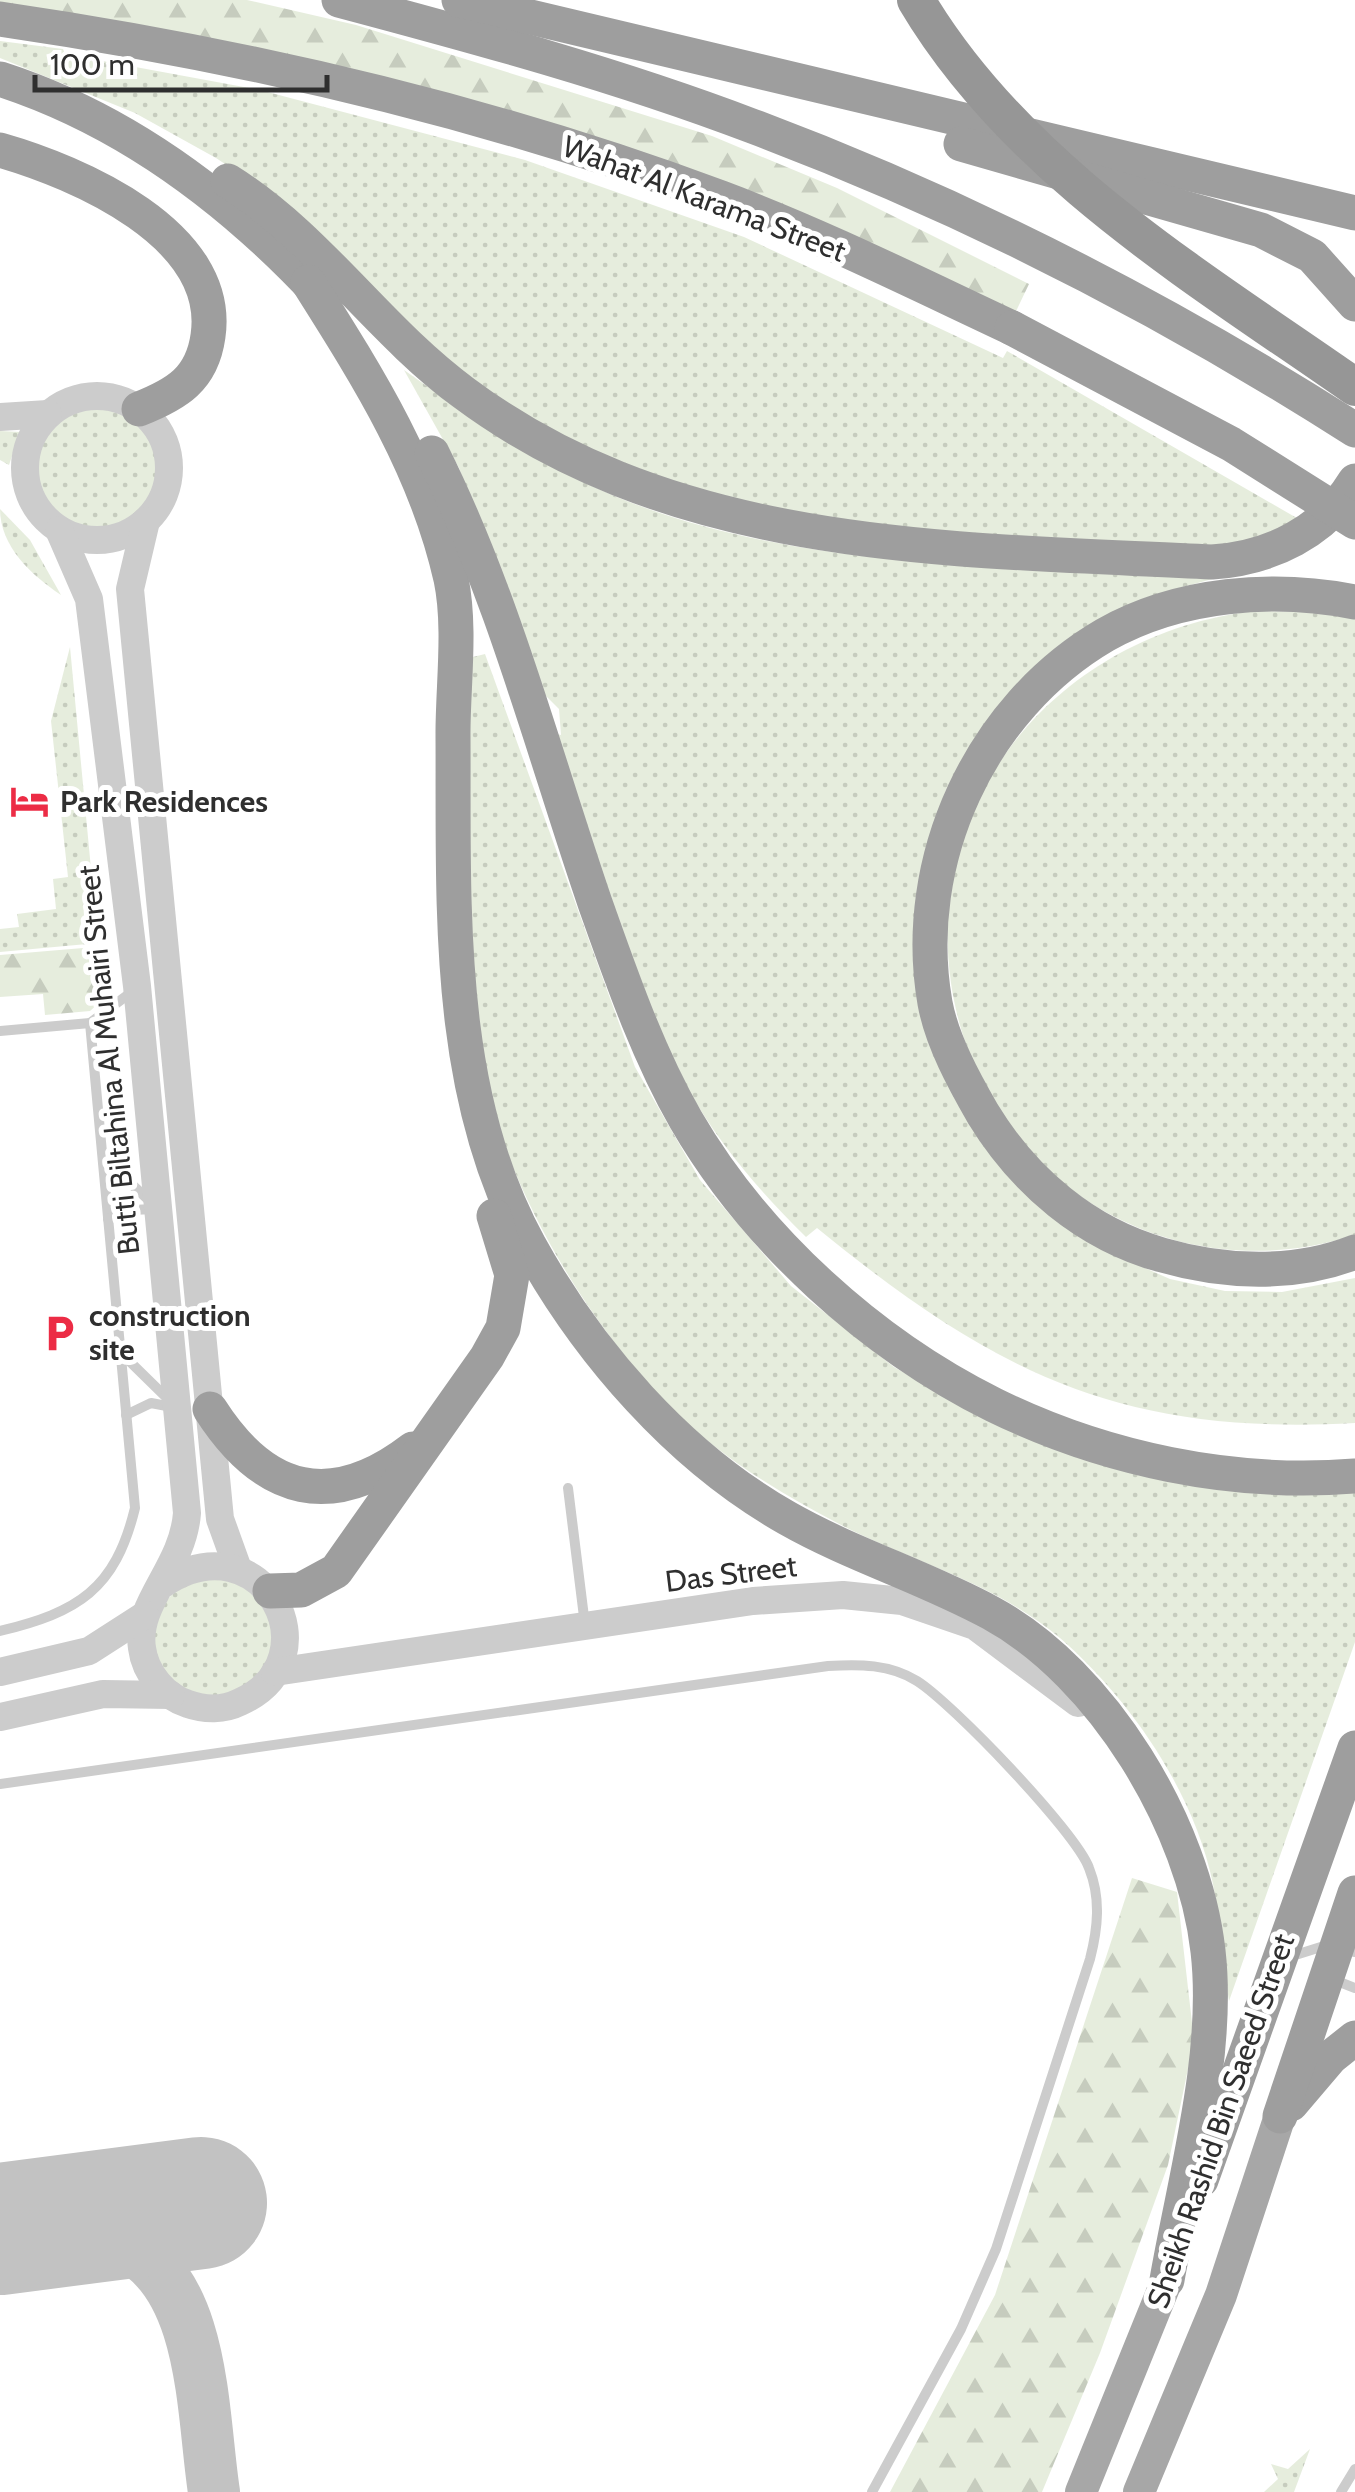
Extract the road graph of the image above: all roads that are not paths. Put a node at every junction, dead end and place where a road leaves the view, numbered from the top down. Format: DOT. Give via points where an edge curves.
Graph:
graph roads {
  1 [pos="338,0"];
  2 [pos="460,0"];
  3 [pos="916,0"];
  4 [pos="0,20"];
  5 [pos="0,79"];
  6 [pos="821,86"];
  7 [pos="124,132"];
  8 [pos="0,150"];
  9 [pos="1355,212"];
  10 [pos="308,282"];
  11 [pos="1355,304"];
  12 [pos="1355,387"];
  13 [pos="139,409"];
  14 [pos="48,414"];
  15 [pos="0,417"];
  16 [pos="1355,430"];
  17 [pos="0,476"];
  18 [pos="1355,481"];
  19 [pos="34,504"];
  20 [pos="146,521"];
  21 [pos="1355,522"];
  22 [pos="59,530"];
  23 [pos="1355,602"];
  24 [pos="454,863"];
  25 [pos="137,986"];
  26 [pos="90,1022"];
  27 [pos="0,1031"];
  28 [pos="102,1157"];
  29 [pos="158,1209"];
  30 [pos="108,1219"];
  31 [pos="1355,1252"];
  32 [pos="120,1352"];
  33 [pos="194,1409"];
  34 [pos="126,1415"];
  35 [pos="434,1433"];
  36 [pos="1355,1476"];
  37 [pos="568,1488"];
  38 [pos="238,1569"];
  39 [pos="163,1584"];
  40 [pos="270,1592"];
  41 [pos="145,1615"];
  42 [pos="585,1626"];
  43 [pos="0,1631"];
  44 [pos="0,1672"];
  45 [pos="275,1672"];
  46 [pos="171,1695"];
  47 [pos="0,1717"];
  48 [pos="1355,1748"];
  49 [pos="1142,1768"];
  50 [pos="0,1784"];
  51 [pos="1355,1810"];
  52 [pos="1355,1892"];
  53 [pos="1337,1962"];
  54 [pos="1274,1967"];
  55 [pos="1355,2038"];
  56 [pos="1280,2116"];
  57 [pos="1166,2280"];
  58 [pos="1355,2469"];
  59 [pos="872,2492"];
  60 [pos="1081,2492"];
  61 [pos="1139,2492"];
  62 [pos="1341,2492"];
  1 -- 16 [label="highway" via="753,126 1030,248 1213,344"];
  2 -- 6 [label="highway"];
  3 -- 12 [label="highway, bridge" via="989,100 1062,172"];
  4 -- 21 [label="highway, Wahat Al Karama Street, bridge" via="312,75 582,150 723,199 1012,328 1231,444"];
  5 -- 7 [label="highway"];
  6 -- 9 [label="highway"];
  6 -- 11 [label="highway" via="884,120 1261,230 1312,256"];
  7 -- 10 [label="highway" via="226,202"];
  7 -- 18 [label="highway" via="193,160 266,207 412,352 497,416 584,464 708,510 880,542 1212,562 1252,556 1298,537 1329,514"];
  8 -- 13 [label="highway" via="89,182 136,211 188,262 204,294 205,355 196,375 174,395"];
  10 -- 24 [label="highway" via="386,404 426,494 452,586"];
  10 -- 36 [label="highway" via="381,364 439,466 651,1047 707,1154 776,1240 844,1304 929,1368 1039,1425 1174,1466"];
  13 -- 14 [label="street" via="93,396"];
  13 -- 20 [label="street" via="160,433 169,463 168,484"];
  14 -- 15 [label="street"];
  14 -- 19 [label="street" via="26,457"];
  17 -- 19 [label="street"];
  19 -- 22 [label="street"];
  20 -- 22 [label="street" via="131,532 95,540"];
  20 -- 33 [label="street, Butti Biltahina Al Muhairi Street" via="130,589"];
  22 -- 25 [label="street, Butti Biltahina Al Muhairi Street" via="90,599"];
  23 -- 31 [label="highway" via="1258,593 1178,606 1107,634 1060,666 1004,724 969,780 944,842 930,915 936,1004 964,1081 1008,1155 1060,1202 1123,1244 1180,1260 1282,1269"];
  24 -- 35 [label="highway" via="441,941 450,1047 472,1153 505,1244 512,1287 496,1343"];
  24 -- 49 [label="highway" via="456,972 484,1130 526,1240 619,1375 691,1448 784,1516 990,1612 1038,1642 1077,1678"];
  25 -- 26 [label="lane"];
  25 -- 29 [label="street, Butti Biltahina Al Muhairi Street"];
  26 -- 27 [label="lane"];
  26 -- 28 [label="lane"];
  28 -- 29 [label="lane"];
  28 -- 30 [label="lane"];
  29 -- 30 [label="lane"];
  29 -- 33 [label="street, Butti Biltahina Al Muhairi Street"];
  30 -- 32 [label="lane"];
  32 -- 33 [label="lane"];
  32 -- 34 [label="lane"];
  33 -- 34 [label="lane" via="151,1403"];
  33 -- 35 [label="highway" via="258,1463 316,1488 375,1476"];
  33 -- 38 [label="street, Butti Biltahina Al Muhairi Street"];
  33 -- 39 [label="street, Butti Biltahina Al Muhairi Street" via="186,1526"];
  34 -- 43 [label="lane" via="134,1508 118,1557 96,1589 74,1606"];
  35 -- 40 [label="highway" via="336,1571 300,1590"];
  37 -- 42 [label="lane"];
  38 -- 39 [label="street" via="206,1564"];
  38 -- 40 [label="street"];
  39 -- 41 [label="street"];
  40 -- 45 [label="street" via="285,1636"];
  41 -- 44 [label="street" via="89,1651"];
  41 -- 46 [label="street" via="142,1650 150,1672"];
  42 -- 45 [label="street, Das Street"];
  42 -- 49 [label="street, Das Street" via="753,1601 842,1595 902,1602 975,1626 1002,1644 1068,1692"];
  45 -- 46 [label="street" via="252,1697 231,1707 208,1709"];
  46 -- 47 [label="street" via="104,1694"];
  48 -- 54 [label="highway, Sheikh Rashid Bin Saeed Street"];
  49 -- 57 [label="highway" via="1182,1847 1208,1949 1210,2034"];
  50 -- 59 [label="lane" via="828,1666 896,1671 936,1696 1072,1837 1090,1869 1097,1922 996,2250"];
  51 -- 53 [label="highway" via="1315,1924"];
  52 -- 53 [label="highway, Sheikh Rashid Bin Saeed Street"];
  53 -- 54 [label="lane"];
  53 -- 56 [label="highway, Sheikh Rashid Bin Saeed Street"];
  54 -- 57 [label="highway, Sheikh Rashid Bin Saeed Street"];
  55 -- 56 [label="highway"];
  56 -- 61 [label="main road, Sheikh Rashid Bin Saeed Street" via="1221,2295"];
  57 -- 60 [label="main road, Sheikh Rashid Bin Saeed Street"];
  58 -- 62 [label="lane"];
}
